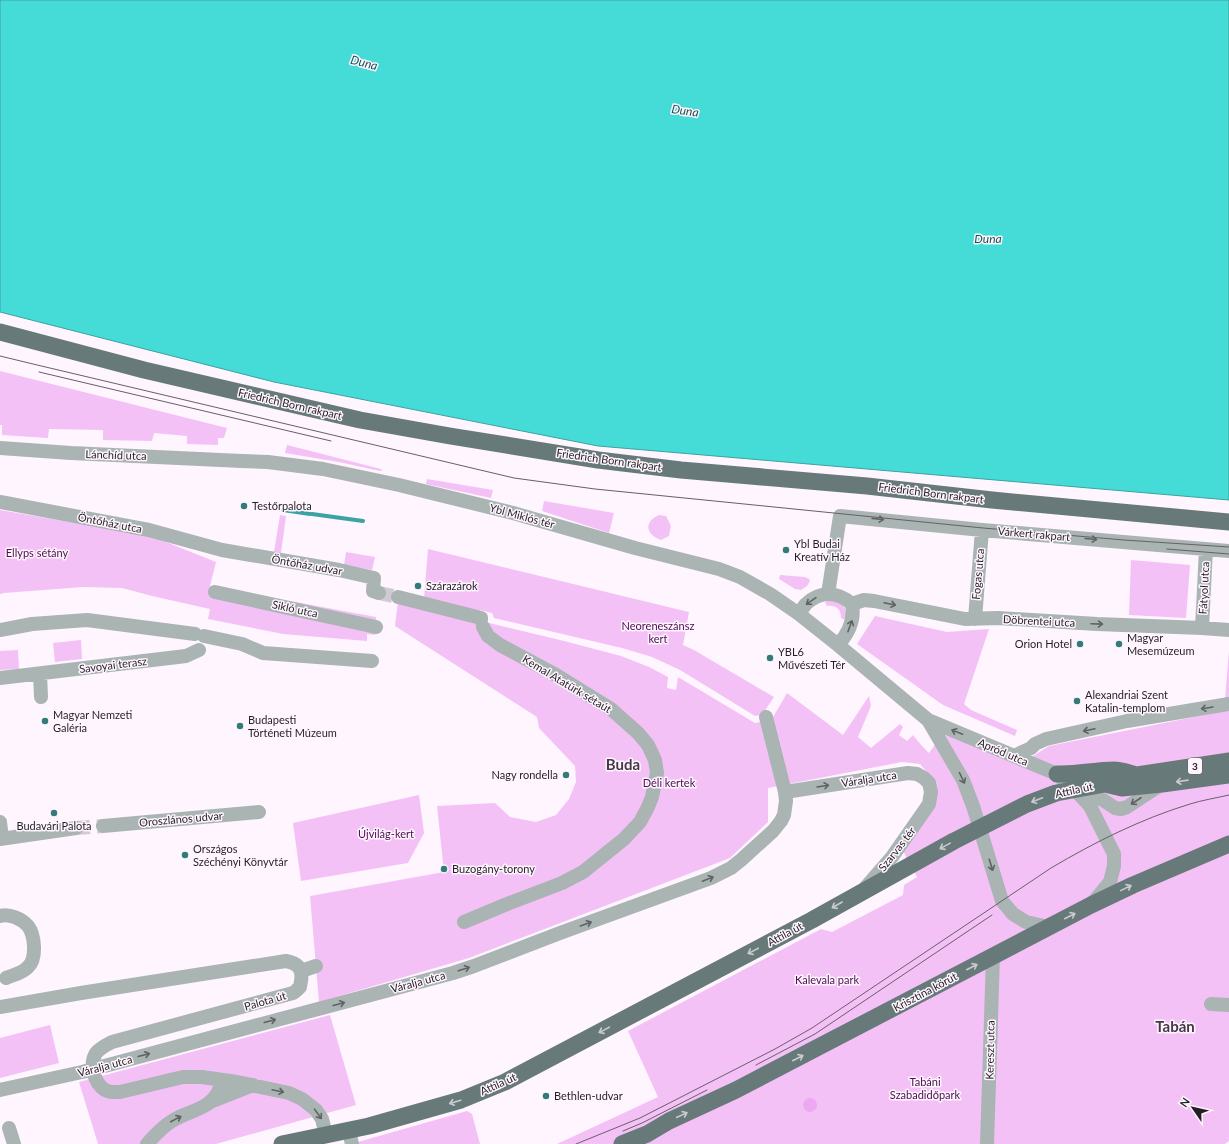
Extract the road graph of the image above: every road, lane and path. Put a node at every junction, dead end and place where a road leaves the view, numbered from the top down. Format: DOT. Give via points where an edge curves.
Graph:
graph roads {
  1 [pos="0,332"];
  2 [pos="0,448"];
  3 [pos="233,460"];
  4 [pos="0,502"];
  5 [pos="1229,522"];
  6 [pos="982,530"];
  7 [pos="219,549"];
  8 [pos="1206,549"];
  9 [pos="1229,551"];
  10 [pos="215,592"];
  11 [pos="379,593"];
  12 [pos="828,594"];
  13 [pos="398,597"];
  14 [pos="852,604"];
  15 [pos="799,614"];
  16 [pos="975,619"];
  17 [pos="376,627"];
  18 [pos="1202,628"];
  19 [pos="0,630"];
  20 [pos="820,630"];
  21 [pos="1229,630"];
  22 [pos="200,641"];
  23 [pos="838,645"];
  24 [pos="372,661"];
  25 [pos="40,674"];
  26 [pos="0,678"];
  27 [pos="41,697"];
  28 [pos="1229,704"];
  29 [pos="766,717"];
  30 [pos="928,720"];
  31 [pos="1014,756"];
  32 [pos="1229,761"];
  33 [pos="1057,774"];
  34 [pos="1137,774"];
  35 [pos="1229,774"];
  36 [pos="1162,778"];
  37 [pos="1105,784"];
  38 [pos="1074,789"];
  39 [pos="785,792"];
  40 [pos="929,804"];
  41 [pos="259,812"];
  42 [pos="0,822"];
  43 [pos="103,826"];
  44 [pos="979,827"];
  45 [pos="76,828"];
  46 [pos="1,838"];
  47 [pos="1229,844"];
  48 [pos="862,891"];
  49 [pos="1091,905"];
  50 [pos="0,916"];
  51 [pos="464,922"];
  52 [pos="1049,927"];
  53 [pos="993,956"];
  54 [pos="316,966"];
  55 [pos="301,971"];
  56 [pos="6,978"];
  57 [pos="1211,1004"];
  58 [pos="1229,1005"];
  59 [pos="0,1007"];
  60 [pos="93,1069"];
  61 [pos="222,1080"];
  62 [pos="253,1085"];
  63 [pos="0,1090"];
  64 [pos="210,1102"];
  65 [pos="9,1128"];
  66 [pos="326,1135"];
  67 [pos="350,1137"];
  68 [pos="14,1144"];
  69 [pos="147,1144"];
  70 [pos="282,1144"];
  71 [pos="622,1144"];
  72 [pos="987,1144"];
  1 -- 5 [label="main road, Friedrich Born rakpart" via="144,370 360,420 590,458 681,470 852,484"];
  2 -- 3 [label="street, Lánchíd utca / 3" via="71,454"];
  3 -- 15 [label="street, Ybl Miklós tér / 3" via="339,472 513,513 719,569 765,590"];
  4 -- 7 [label="street, Öntőház utca" via="149,530"];
  6 -- 8 [label="street, Várkert rakpart, one-way"];
  12 -- 6 [label="street, Várkert rakpart, one-way" via="840,516"];
  6 -- 16 [label="street, Fogas utca"];
  7 -- 11 [label="street, Öntőház udvar" via="374,578 373,591"];
  8 -- 9 [label="street, Várkert rakpart"];
  8 -- 18 [label="street, Fátyol utca"];
  10 -- 17 [label="street, Sikló utca"];
  12 -- 14 [label="street" via="839,595"];
  12 -- 15 [label="street, one-way" via="816,597 806,604"];
  13 -- 51 [label="street, Kemal Atatürk sétaút" via="481,618 488,636 500,645 611,709 638,733 648,745 655,760 657,773 652,797 640,822 624,839 583,872 562,883"];
  14 -- 16 [label="street, Döbrentei utca, one-way" via="858,601 874,601"];
  23 -- 14 [label="street, one-way" via="849,630"];
  15 -- 20 [label="street, Ybl Miklós tér / 3"];
  16 -- 18 [label="street, Döbrentei utca, one-way"];
  18 -- 21 [label="street, Döbrentei utca"];
  19 -- 22 [label="street" via="32,624 87,620"];
  20 -- 23 [label="street, Apród utca / 3"];
  22 -- 24 [label="street" via="242,644 264,653"];
  22 -- 25 [label="street, Savoyai terasz" via="186,656"];
  23 -- 30 [label="street, Apród utca / 3"];
  25 -- 26 [label="street, Savoyai terasz"];
  25 -- 27 [label="street"];
  28 -- 31 [label="street, one-way" via="1046,739"];
  29 -- 39 [label="street, Váralja utca"];
  31 -- 30 [label="street, Apród utca / 3, one-way"];
  30 -- 44 [label="street, Apród utca / 3, one-way" via="963,780"];
  31 -- 33 [label="street, Apród utca / 3"];
  32 -- 36 [label="main road, 3"];
  33 -- 34 [label="main road, 3" via="1116,770"];
  33 -- 38 [label="street, Apród utca"];
  34 -- 36 [label="main road, 3"];
  34 -- 37 [label="main road"];
  35 -- 36 [label="main road, Attila út, one-way"];
  36 -- 37 [label="main road, Attila út" via="1122,788"];
  36 -- 38 [label="street, one-way" via="1127,807 1121,809"];
  37 -- 38 [label="main road, Attila út"];
  38 -- 44 [label="main road, Attila út, one-way" via="1027,804"];
  38 -- 49 [label="street" via="1090,806 1114,854 1110,882"];
  39 -- 40 [label="street, Váralja utca, one-way" via="908,773 917,774 929,783"];
  60 -- 39 [label="street, Váralja utca, one-way" via="453,973 711,878 731,868 773,831 784,815"];
  40 -- 48 [label="street, Szarvas tér" via="892,857"];
  41 -- 43 [label="street, Oroszlános udvar"];
  42 -- 46 [label="street"];
  44 -- 48 [label="main road, Attila út, one-way"];
  44 -- 52 [label="street, 3, one-way" via="1005,906 1026,922"];
  45 -- 46 [label="street"];
  49 -- 47 [label="main road, Krisztina körút, one-way"];
  48 -- 67 [label="main road, Attila út, one-way" via="505,1082 461,1100 376,1124"];
  52 -- 49 [label="main road, Krisztina körút, one-way"];
  50 -- 56 [label="street" via="18,918 28,926 33,939 34,956 29,967"];
  52 -- 53 [label="main road, Krisztina körút"];
  71 -- 53 [label="main road, Krisztina körút, one-way" via="736,1090"];
  53 -- 72 [label="street, Kereszt utca"];
  54 -- 55 [label="street"];
  55 -- 59 [label="street" via="298,965 286,961"];
  55 -- 60 [label="street, Palota út" via="300,986 293,994 112,1042 96,1053"];
  57 -- 58 [label="street"];
  60 -- 61 [label="street" via="101,1086 113,1092 183,1077 202,1076"];
  60 -- 63 [label="street, Váralja utca"];
  61 -- 62 [label="street"];
  61 -- 64 [label="street" via="218,1092"];
  62 -- 64 [label="street"];
  62 -- 66 [label="street, one-way" via="302,1099 316,1110 322,1119"];
  69 -- 64 [label="street, one-way" via="173,1120"];
  65 -- 68 [label="street"];
  66 -- 67 [label="main road, Attila út"];
  66 -- 70 [label="main road, Attila út"];
}
